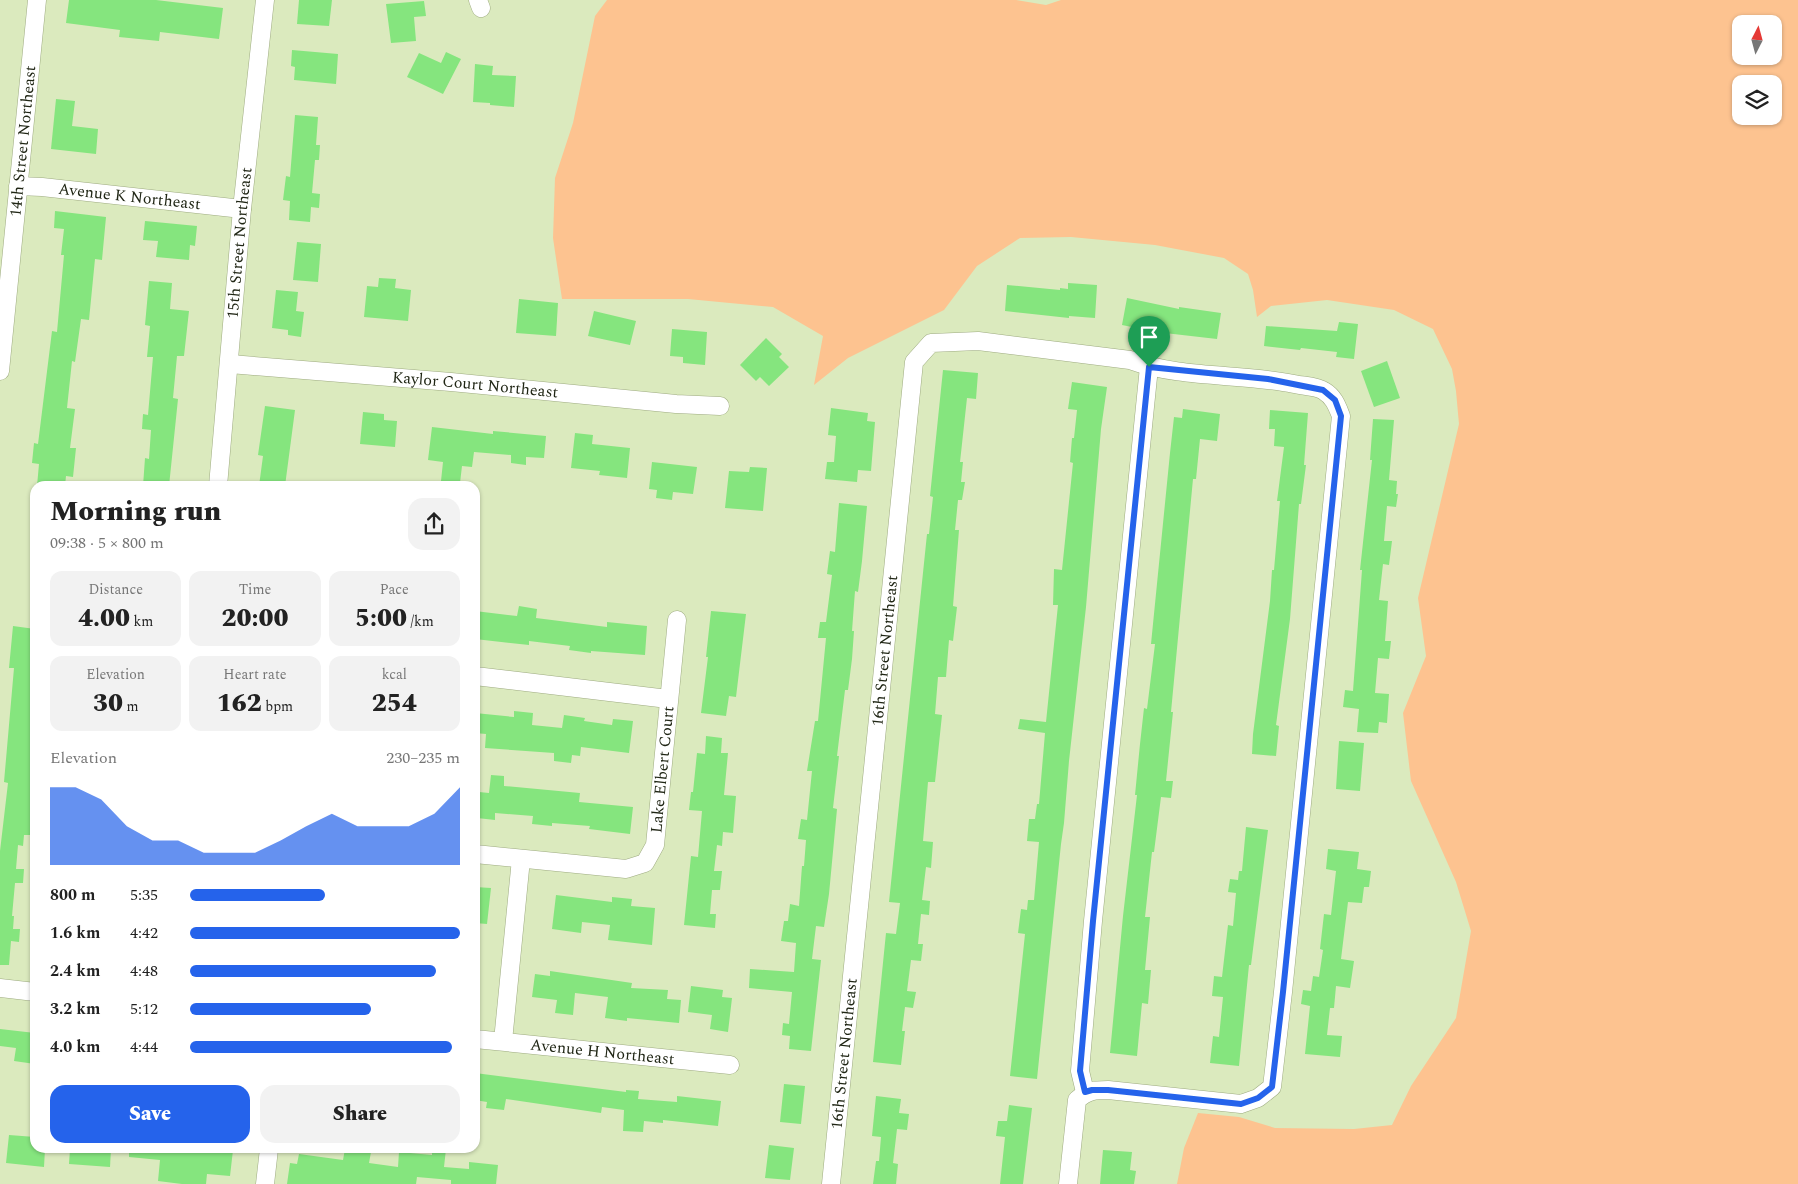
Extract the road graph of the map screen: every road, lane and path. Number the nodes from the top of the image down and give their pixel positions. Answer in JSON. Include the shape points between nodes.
{"nodes":[{"id":1,"x":37,"y":0,"type":"edge"},
{"id":2,"x":266,"y":0,"type":"edge"},
{"id":3,"x":18,"y":186,"type":"junction"},
{"id":4,"x":242,"y":209,"type":"junction"},
{"id":5,"x":230,"y":364,"type":"junction"},
{"id":6,"x":1149,"y":367,"type":"junction"},
{"id":7,"x":0,"y":371,"type":"edge"},
{"id":8,"x":720,"y":406,"type":"dead end"},
{"id":9,"x":218,"y":481,"type":"edge"},
{"id":10,"x":677,"y":620,"type":"dead end"},
{"id":11,"x":480,"y":677,"type":"edge"},
{"id":12,"x":668,"y":699,"type":"junction"},
{"id":13,"x":480,"y":855,"type":"edge"},
{"id":14,"x":521,"y":859,"type":"junction"},
{"id":15,"x":0,"y":988,"type":"edge"},
{"id":16,"x":30,"y":991,"type":"edge"},
{"id":17,"x":480,"y":1039,"type":"edge"},
{"id":18,"x":502,"y":1041,"type":"junction"},
{"id":19,"x":730,"y":1065,"type":"dead end"},
{"id":20,"x":1085,"y":1092,"type":"junction"},
{"id":21,"x":269,"y":1153,"type":"edge"},
{"id":22,"x":265,"y":1184,"type":"edge"},
{"id":23,"x":831,"y":1184,"type":"edge"},
{"id":24,"x":1068,"y":1184,"type":"edge"}],
"edges":[{"from":1,"to":3,"type":"street","name":"14th Street Northeast"},
{"from":2,"to":4,"type":"street","name":"15th Street Northeast"},
{"from":3,"to":4,"type":"street","name":"Avenue K Northeast"},
{"from":3,"to":7,"type":"street","name":"14th Street Northeast"},
{"from":4,"to":5,"type":"street","name":"15th Street Northeast"},
{"from":5,"to":8,"type":"street","name":"Kaylor Court Northeast"},
{"from":5,"to":9,"type":"street","name":"15th Street Northeast"},
{"from":6,"to":20,"type":"street","via":[[1092,930],[1080,1071]]},
{"from":6,"to":20,"type":"street","name":"16th Street Northeast","via":[[1268,379],[1323,390],[1335,400],[1341,416],[1339,449],[1272,1087],[1258,1098],[1241,1104],[1108,1090]]},
{"from":6,"to":23,"type":"street","name":"16th Street Northeast","via":[[1130,360],[978,341],[931,343],[914,362]]},
{"from":10,"to":12,"type":"street","name":"Lake Elbert Court"},
{"from":11,"to":12,"type":"street","name":"Lake Elbert Court"},
{"from":12,"to":14,"type":"street","name":"Lake Elbert Court","via":[[655,845],[645,863],[626,869]]},
{"from":13,"to":14,"type":"street","name":"Lake Elbert Court"},
{"from":14,"to":18,"type":"street"},
{"from":15,"to":16,"type":"street"},
{"from":17,"to":18,"type":"street","name":"Avenue H Northeast"},
{"from":18,"to":19,"type":"street","name":"Avenue H Northeast"},
{"from":20,"to":24,"type":"street","via":[[1078,1100]]},
{"from":21,"to":22,"type":"street"}]}
